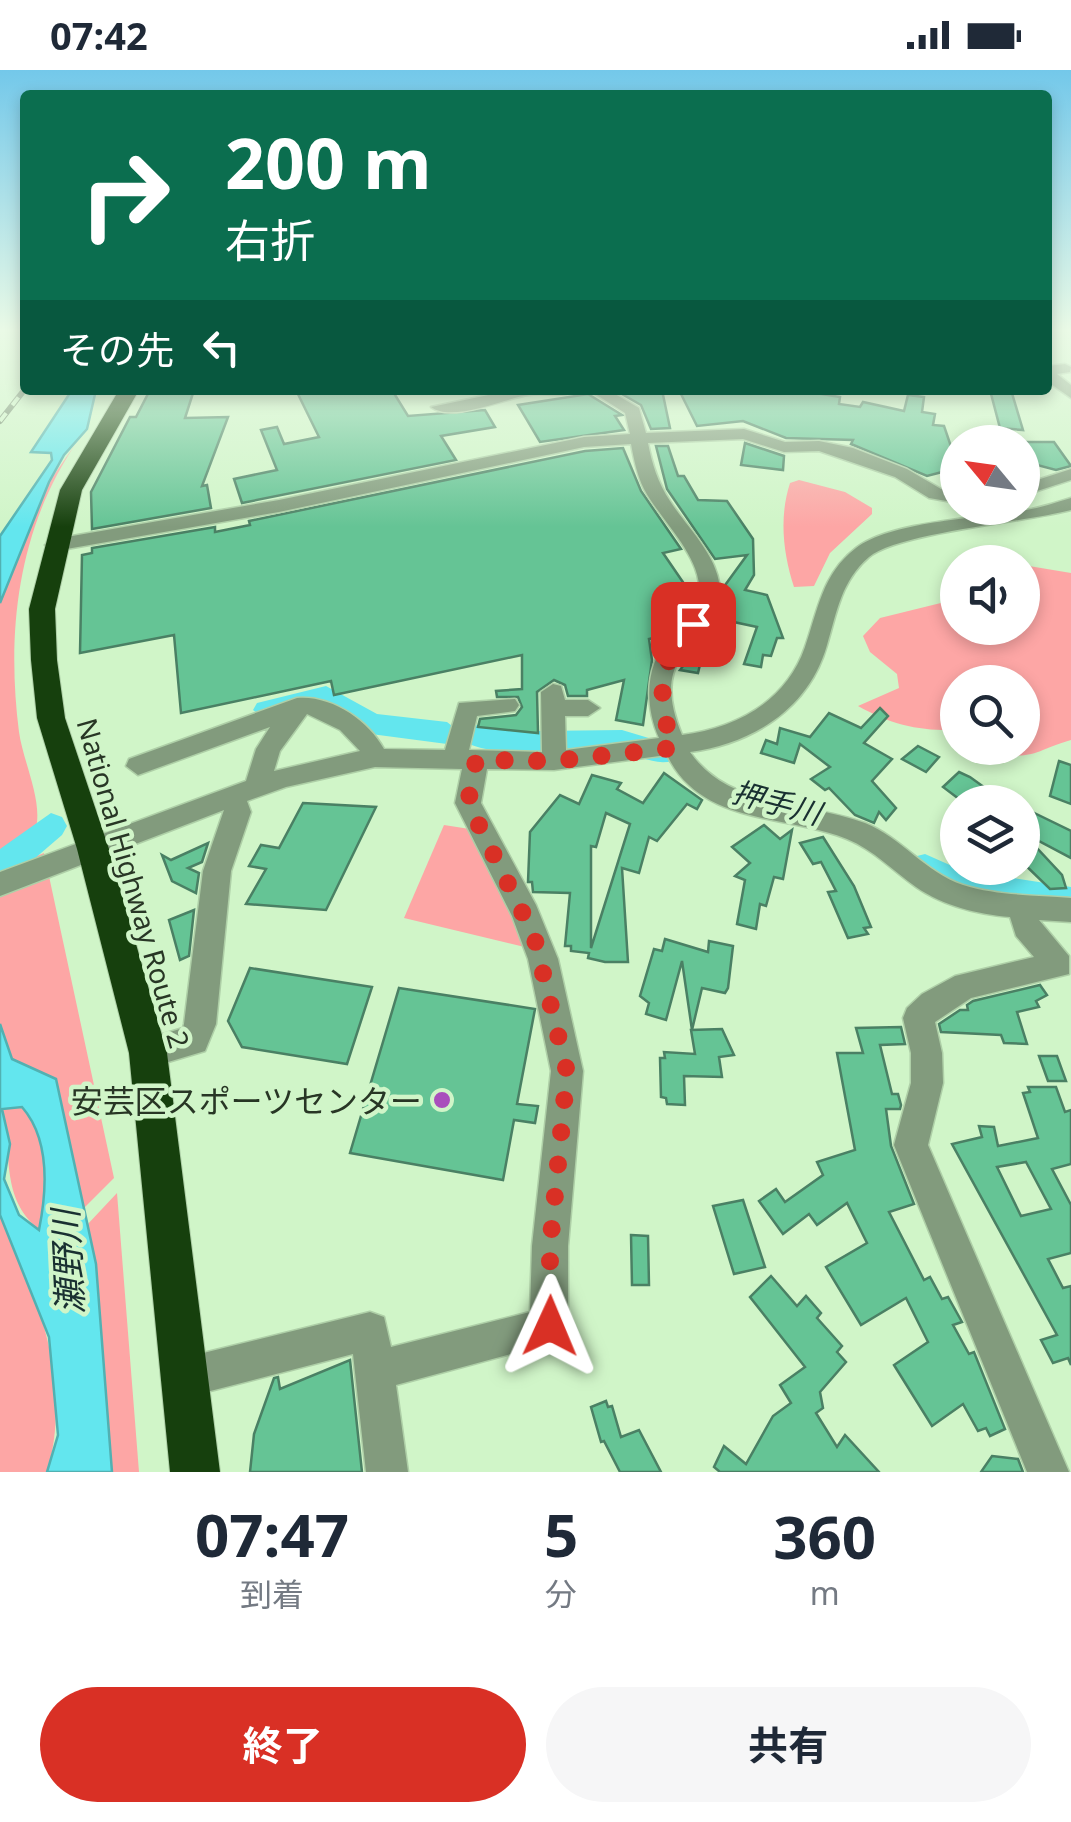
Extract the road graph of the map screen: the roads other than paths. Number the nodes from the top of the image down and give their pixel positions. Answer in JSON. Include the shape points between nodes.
{"nodes":[{"id":1,"x":125,"y":396,"type":"edge"},
{"id":2,"x":505,"y":396,"type":"edge"},
{"id":3,"x":608,"y":396,"type":"edge"},
{"id":4,"x":443,"y":399,"type":"edge"},
{"id":5,"x":637,"y":442,"type":"junction"},
{"id":6,"x":1067,"y":478,"type":"edge"},
{"id":7,"x":1040,"y":486,"type":"edge"},
{"id":8,"x":940,"y":495,"type":"edge"},
{"id":9,"x":1071,"y":504,"type":"edge"},
{"id":10,"x":55,"y":545,"type":"junction"},
{"id":11,"x":507,"y":705,"type":"dead end"},
{"id":12,"x":297,"y":706,"type":"junction"},
{"id":13,"x":588,"y":708,"type":"dead end"},
{"id":14,"x":674,"y":748,"type":"junction"},
{"id":15,"x":375,"y":758,"type":"junction"},
{"id":16,"x":466,"y":759,"type":"junction"},
{"id":17,"x":554,"y":761,"type":"junction"},
{"id":18,"x":138,"y":766,"type":"dead end"},
{"id":19,"x":245,"y":792,"type":"junction"},
{"id":20,"x":93,"y":849,"type":"junction"},
{"id":21,"x":0,"y":884,"type":"edge"},
{"id":22,"x":1022,"y":906,"type":"junction"},
{"id":23,"x":1071,"y":910,"type":"edge"},
{"id":24,"x":148,"y":1053,"type":"junction"},
{"id":25,"x":375,"y":1371,"type":"junction"},
{"id":26,"x":187,"y":1378,"type":"junction"},
{"id":27,"x":195,"y":1472,"type":"edge"},
{"id":28,"x":386,"y":1472,"type":"edge"},
{"id":29,"x":1048,"y":1472,"type":"edge"}],
"edges":[{"from":1,"to":10,"type":"highway","name":"National Highway Route 2","via":[[71,490]]},
{"from":2,"to":4,"type":"street"},
{"from":3,"to":5,"type":"street","via":[[633,411]]},
{"from":5,"to":8,"type":"street","via":[[739,433],[784,447],[824,447],[882,464]]},
{"from":5,"to":10,"type":"street","via":[[584,442]]},
{"from":5,"to":14,"type":"street","via":[[654,490],[698,558],[710,592],[706,610],[664,664],[660,696]]},
{"from":6,"to":7,"type":"street"},
{"from":9,"to":14,"type":"street","via":[[912,533],[864,551],[832,588],[815,651],[794,690],[760,721]]},
{"from":10,"to":20,"type":"highway","name":"National Highway Route 2","via":[[42,608],[51,718]]},
{"from":11,"to":16,"type":"street","via":[[467,709]]},
{"from":12,"to":15,"type":"street","via":[[322,708],[368,740]]},
{"from":12,"to":18,"type":"street"},
{"from":12,"to":19,"type":"street"},
{"from":13,"to":17,"type":"street","via":[[553,700]]},
{"from":14,"to":17,"type":"street"},
{"from":14,"to":22,"type":"street","via":[[712,792],[742,806],[861,832],[938,887]]},
{"from":15,"to":16,"type":"street"},
{"from":15,"to":19,"type":"street"},
{"from":16,"to":17,"type":"street"},
{"from":16,"to":25,"type":"street","via":[[468,803],[532,929],[567,1072],[550,1246],[550,1326]]},
{"from":19,"to":20,"type":"street"},
{"from":19,"to":24,"type":"street","via":[[218,871],[200,1024],[194,1040]]},
{"from":20,"to":21,"type":"street"},
{"from":20,"to":24,"type":"highway","name":"National Highway Route 2"},
{"from":22,"to":23,"type":"street"},
{"from":22,"to":29,"type":"street","via":[[1026,927],[1059,964],[960,986],[918,1018],[928,1098],[911,1146]]},
{"from":24,"to":26,"type":"highway","name":"National Highway Route 2"},
{"from":25,"to":26,"type":"street","via":[[370,1331]]},
{"from":25,"to":28,"type":"street"},
{"from":26,"to":27,"type":"highway","name":"National Highway Route 2"}]}
